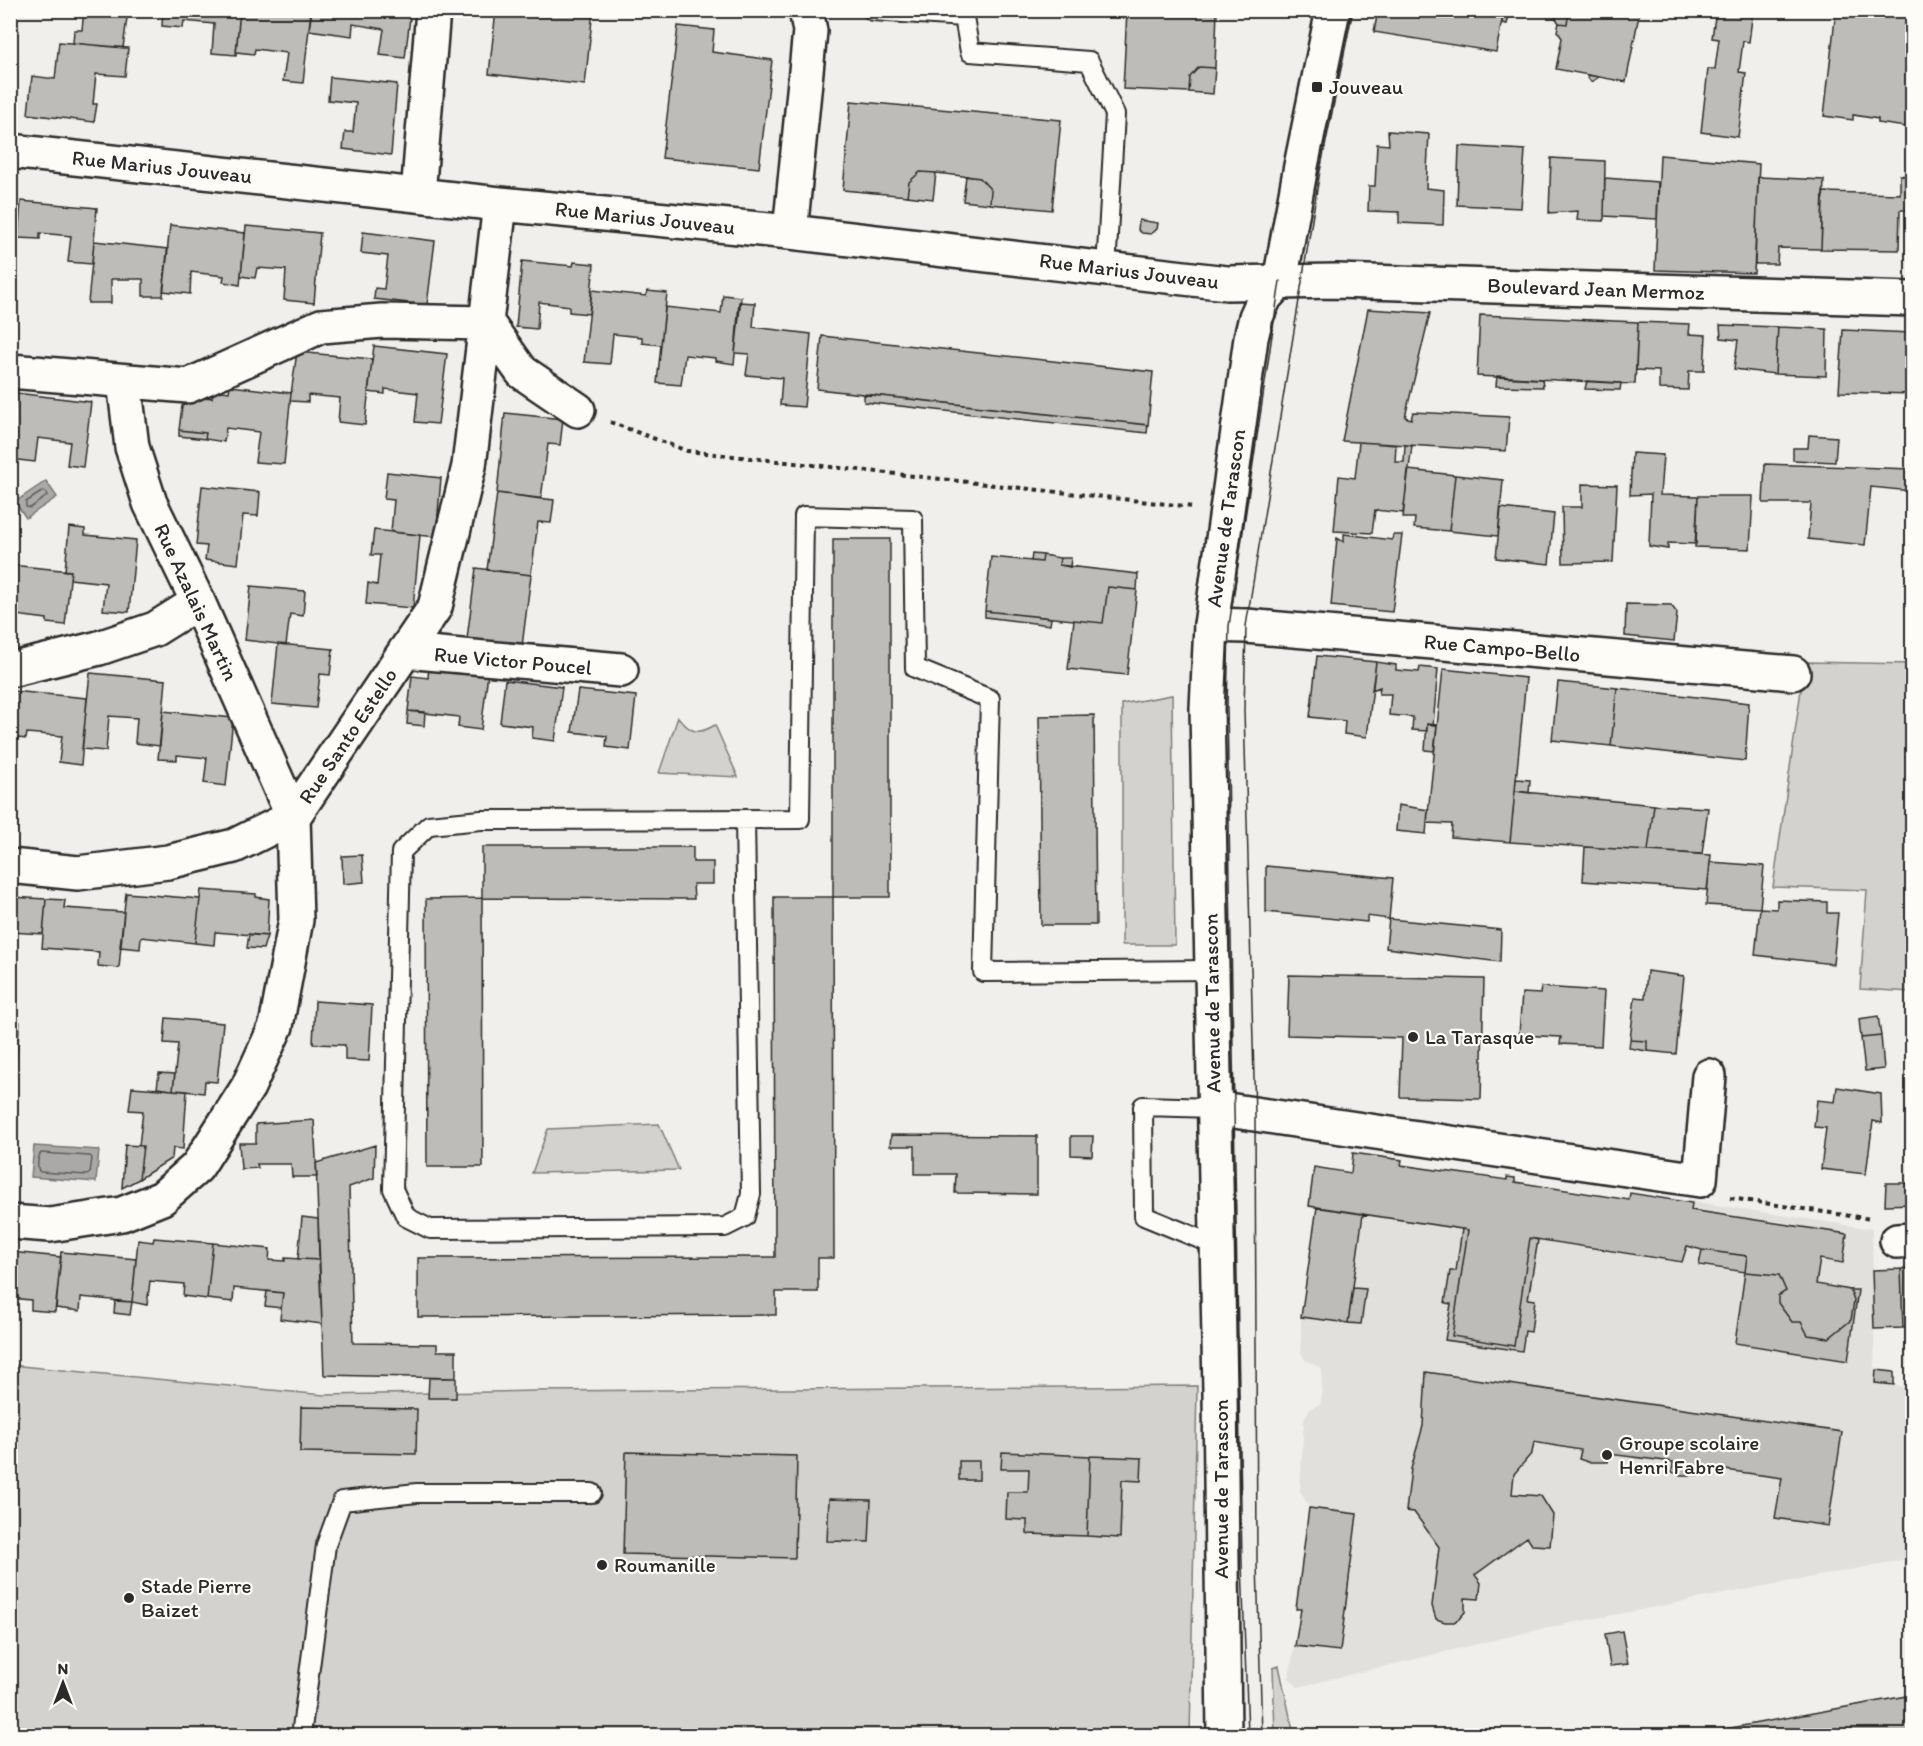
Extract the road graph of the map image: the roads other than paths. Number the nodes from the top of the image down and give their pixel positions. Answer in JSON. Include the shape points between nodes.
{"nodes":[{"id":1,"x":433,"y":10,"type":"edge"},
{"id":2,"x":806,"y":10,"type":"edge"},
{"id":3,"x":1333,"y":10,"type":"edge"},
{"id":4,"x":873,"y":11,"type":"edge"},
{"id":5,"x":10,"y":151,"type":"edge"},
{"id":6,"x":418,"y":195,"type":"junction"},
{"id":7,"x":500,"y":204,"type":"junction"},
{"id":8,"x":790,"y":232,"type":"junction"},
{"id":9,"x":1106,"y":269,"type":"junction"},
{"id":10,"x":1280,"y":281,"type":"junction"},
{"id":11,"x":1912,"y":299,"type":"edge"},
{"id":12,"x":487,"y":323,"type":"junction"},
{"id":13,"x":10,"y":371,"type":"edge"},
{"id":14,"x":124,"y":381,"type":"junction"},
{"id":15,"x":578,"y":410,"type":"road end"},
{"id":16,"x":198,"y":602,"type":"junction"},
{"id":17,"x":1211,"y":625,"type":"junction"},
{"id":18,"x":405,"y":651,"type":"junction"},
{"id":19,"x":10,"y":670,"type":"edge"},
{"id":20,"x":621,"y":670,"type":"dead end"},
{"id":21,"x":1792,"y":674,"type":"dead end"},
{"id":22,"x":293,"y":817,"type":"junction"},
{"id":23,"x":745,"y":819,"type":"junction"},
{"id":24,"x":10,"y":866,"type":"edge"},
{"id":25,"x":1212,"y":970,"type":"junction"},
{"id":26,"x":1709,"y":1076,"type":"dead end"},
{"id":27,"x":1214,"y":1108,"type":"junction"},
{"id":28,"x":10,"y":1222,"type":"edge"},
{"id":29,"x":1217,"y":1246,"type":"junction"},
{"id":30,"x":592,"y":1493,"type":"dead end"},
{"id":31,"x":301,"y":1736,"type":"edge"},
{"id":32,"x":1224,"y":1736,"type":"edge"}],
"edges":[{"from":1,"to":6,"type":"street"},
{"from":2,"to":8,"type":"street","via":[[810,31]]},
{"from":3,"to":10,"type":"street"},
{"from":4,"to":9,"type":"lane","via":[[964,17],[970,52],[1089,61],[1115,114]]},
{"from":5,"to":6,"type":"street","name":"Rue Marius Jouveau"},
{"from":6,"to":7,"type":"street","name":"Rue Marius Jouveau"},
{"from":7,"to":8,"type":"street","name":"Rue Marius Jouveau"},
{"from":7,"to":12,"type":"street","name":"Rue Santo Estello"},
{"from":8,"to":9,"type":"street","name":"Rue Marius Jouveau"},
{"from":9,"to":10,"type":"street","name":"Rue Marius Jouveau","via":[[1227,283]]},
{"from":10,"to":11,"type":"street","name":"Boulevard Jean Mermoz"},
{"from":10,"to":17,"type":"street","name":"Avenue de Tarascon","via":[[1265,297],[1251,338]]},
{"from":12,"to":14,"type":"street","via":[[382,321],[321,326],[188,386]]},
{"from":12,"to":15,"type":"street","via":[[522,372]]},
{"from":12,"to":18,"type":"street","name":"Rue Santo Estello","via":[[469,466],[438,596],[435,607]]},
{"from":13,"to":14,"type":"street"},
{"from":14,"to":16,"type":"street","name":"Rue Azalais Martin","via":[[132,447],[150,503]]},
{"from":16,"to":19,"type":"street","via":[[155,629],[99,648]]},
{"from":16,"to":22,"type":"street","name":"Rue Azalais Martin"},
{"from":17,"to":21,"type":"street","name":"Rue Campo-Bello"},
{"from":17,"to":25,"type":"street","name":"Avenue de Tarascon","via":[[1207,708]]},
{"from":18,"to":20,"type":"street","name":"Rue Victor Poucel"},
{"from":18,"to":22,"type":"street","name":"Rue Santo Estello"},
{"from":22,"to":24,"type":"street","via":[[234,846],[168,862],[78,873]]},
{"from":22,"to":28,"type":"street","name":"Rue Santo Estello","via":[[296,920],[276,1026],[248,1087],[197,1167],[162,1198],[122,1214],[50,1225]]},
{"from":23,"to":23,"type":"lane","via":[[481,820],[429,825],[401,852],[393,1189],[406,1217],[430,1229],[725,1227],[745,1217],[751,1194]]},
{"from":23,"to":25,"type":"lane","via":[[800,819],[804,516],[913,519],[915,668],[990,699],[982,972]]},
{"from":25,"to":27,"type":"street","name":"Avenue de Tarascon"},
{"from":26,"to":27,"type":"street","via":[[1700,1180]]},
{"from":27,"to":29,"type":"street","name":"Avenue de Tarascon"},
{"from":27,"to":29,"type":"lane","via":[[1143,1106],[1144,1216]]},
{"from":29,"to":32,"type":"street","name":"Avenue de Tarascon"},
{"from":30,"to":31,"type":"lane","via":[[417,1493],[342,1500],[326,1545]]}]}
